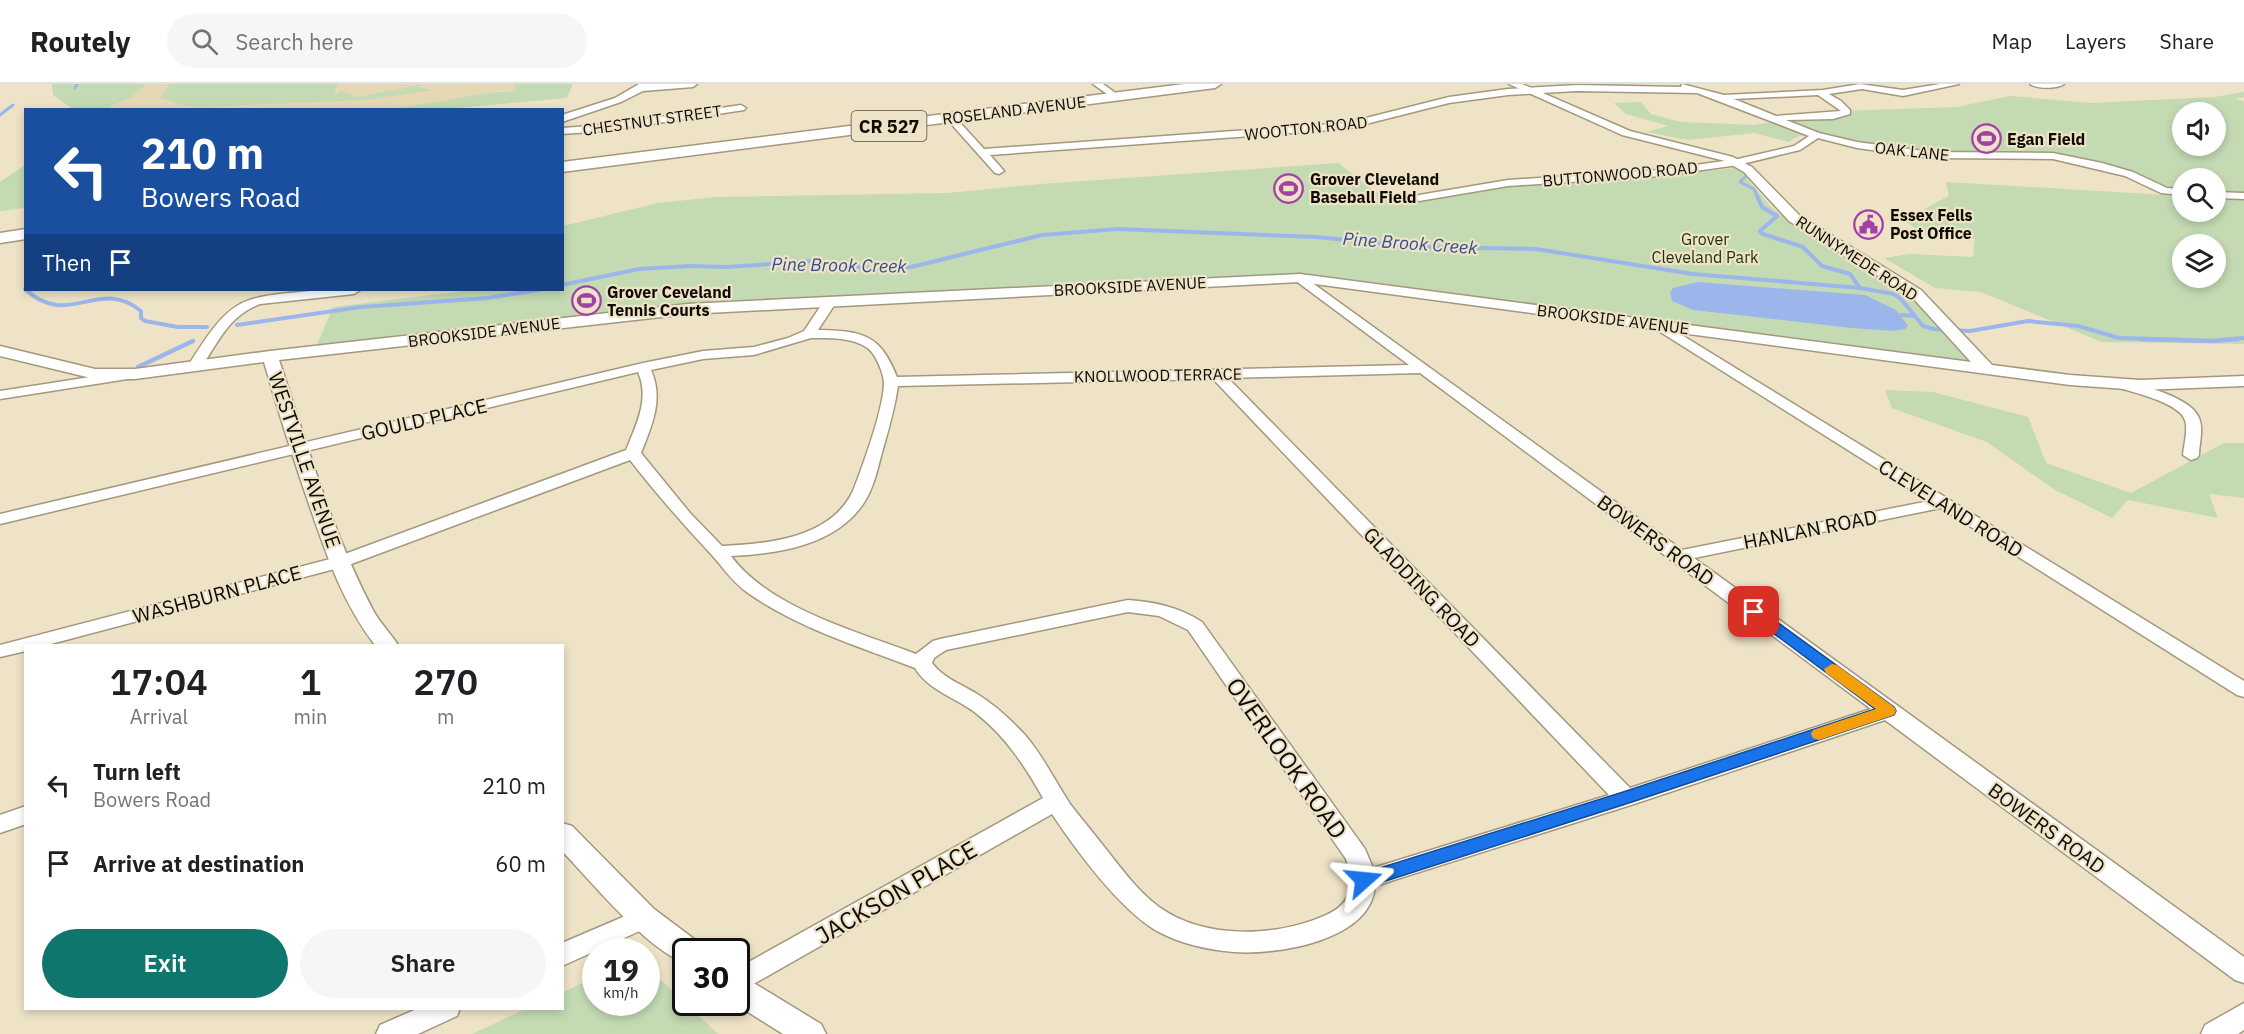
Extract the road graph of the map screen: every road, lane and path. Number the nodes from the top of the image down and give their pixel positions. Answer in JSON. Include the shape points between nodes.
{"nodes":[{"id":1,"x":693,"y":84,"type":"edge"},
{"id":2,"x":1096,"y":84,"type":"edge"},
{"id":3,"x":1215,"y":84,"type":"edge"},
{"id":4,"x":1514,"y":84,"type":"edge"},
{"id":5,"x":1682,"y":84,"type":"edge"},
{"id":6,"x":1955,"y":84,"type":"edge"},
{"id":7,"x":2034,"y":84,"type":"edge"},
{"id":8,"x":2060,"y":84,"type":"edge"},
{"id":9,"x":643,"y":86,"type":"edge"},
{"id":10,"x":1865,"y":86,"type":"edge"},
{"id":11,"x":1527,"y":90,"type":"junction"},
{"id":12,"x":1696,"y":90,"type":"junction"},
{"id":13,"x":1819,"y":92,"type":"junction"},
{"id":14,"x":1117,"y":97,"type":"junction"},
{"id":15,"x":1721,"y":97,"type":"junction"},
{"id":16,"x":741,"y":108,"type":"dead end"},
{"id":17,"x":564,"y":117,"type":"edge"},
{"id":18,"x":1772,"y":117,"type":"junction"},
{"id":19,"x":951,"y":118,"type":"junction"},
{"id":20,"x":564,"y":131,"type":"edge"},
{"id":21,"x":1816,"y":135,"type":"junction"},
{"id":22,"x":984,"y":152,"type":"junction"},
{"id":23,"x":1738,"y":162,"type":"junction"},
{"id":24,"x":564,"y":167,"type":"edge"},
{"id":25,"x":999,"y":171,"type":"dead end"},
{"id":26,"x":2172,"y":191,"type":"edge"},
{"id":27,"x":2226,"y":195,"type":"edge"},
{"id":28,"x":2244,"y":196,"type":"edge"},
{"id":29,"x":1419,"y":198,"type":"dead end"},
{"id":30,"x":24,"y":234,"type":"edge"},
{"id":31,"x":0,"y":238,"type":"edge"},
{"id":32,"x":1300,"y":278,"type":"junction"},
{"id":33,"x":344,"y":291,"type":"edge"},
{"id":34,"x":831,"y":301,"type":"junction"},
{"id":35,"x":1659,"y":325,"type":"junction"},
{"id":36,"x":809,"y":334,"type":"junction"},
{"id":37,"x":0,"y":351,"type":"edge"},
{"id":38,"x":270,"y":357,"type":"junction"},
{"id":39,"x":195,"y":366,"type":"junction"},
{"id":40,"x":643,"y":367,"type":"junction"},
{"id":41,"x":70,"y":369,"type":"junction"},
{"id":42,"x":1425,"y":369,"type":"junction"},
{"id":43,"x":1987,"y":369,"type":"junction"},
{"id":44,"x":135,"y":374,"type":"junction"},
{"id":45,"x":1218,"y":376,"type":"junction"},
{"id":46,"x":2244,"y":381,"type":"edge"},
{"id":47,"x":891,"y":382,"type":"junction"},
{"id":48,"x":2121,"y":384,"type":"junction"},
{"id":49,"x":2,"y":395,"type":"edge"},
{"id":50,"x":299,"y":449,"type":"junction"},
{"id":51,"x":633,"y":453,"type":"junction"},
{"id":52,"x":2191,"y":455,"type":"dead end"},
{"id":53,"x":1943,"y":503,"type":"junction"},
{"id":54,"x":0,"y":519,"type":"edge"},
{"id":55,"x":718,"y":551,"type":"junction"},
{"id":56,"x":1677,"y":556,"type":"junction"},
{"id":57,"x":340,"y":562,"type":"junction"},
{"id":58,"x":27,"y":644,"type":"edge"},
{"id":59,"x":386,"y":644,"type":"edge"},
{"id":60,"x":24,"y":645,"type":"edge"},
{"id":61,"x":0,"y":651,"type":"edge"},
{"id":62,"x":922,"y":663,"type":"junction"},
{"id":63,"x":2244,"y":690,"type":"edge"},
{"id":64,"x":1888,"y":711,"type":"junction"},
{"id":65,"x":1626,"y":798,"type":"junction"},
{"id":66,"x":1056,"y":801,"type":"junction"},
{"id":67,"x":24,"y":816,"type":"edge"},
{"id":68,"x":0,"y":824,"type":"edge"},
{"id":69,"x":564,"y":835,"type":"edge"},
{"id":70,"x":1364,"y":880,"type":"junction"},
{"id":71,"x":644,"y":918,"type":"junction"},
{"id":72,"x":672,"y":939,"type":"edge"},
{"id":73,"x":564,"y":954,"type":"edge"},
{"id":74,"x":2244,"y":972,"type":"edge"},
{"id":75,"x":750,"y":975,"type":"edge"},
{"id":76,"x":750,"y":997,"type":"edge"},
{"id":77,"x":443,"y":1010,"type":"edge"},
{"id":78,"x":2244,"y":1015,"type":"edge"},
{"id":79,"x":390,"y":1034,"type":"edge"},
{"id":80,"x":810,"y":1034,"type":"edge"},
{"id":81,"x":2215,"y":1034,"type":"edge"}],
"edges":[{"from":1,"to":9,"type":"street"},
{"from":2,"to":14,"type":"street"},
{"from":3,"to":14,"type":"main road","name":"ROSELAND AVENUE","number":"CR 527"},
{"from":4,"to":11,"type":"street","name":"RUNNYMEDE ROAD"},
{"from":5,"to":12,"type":"street","name":"OAK LANE"},
{"from":6,"to":10,"type":"street","via":[[1903,93]]},
{"from":7,"to":8,"type":"street"},
{"from":9,"to":17,"type":"street","via":[[627,96]]},
{"from":10,"to":13,"type":"street"},
{"from":11,"to":12,"type":"street","name":"WOOTTON ROAD"},
{"from":11,"to":22,"type":"street","name":"WOOTTON ROAD","via":[[1449,100],[1346,126]]},
{"from":11,"to":23,"type":"street","name":"RUNNYMEDE ROAD","via":[[1626,133]]},
{"from":12,"to":15,"type":"street","name":"OAK LANE"},
{"from":13,"to":15,"type":"street"},
{"from":13,"to":18,"type":"street","via":[[1847,112],[1833,116]]},
{"from":14,"to":19,"type":"main road","name":"ROSELAND AVENUE","number":"CR 527"},
{"from":15,"to":18,"type":"street","name":"OAK LANE"},
{"from":16,"to":20,"type":"street","name":"CHESTNUT STREET"},
{"from":18,"to":21,"type":"street","name":"OAK LANE"},
{"from":19,"to":22,"type":"street"},
{"from":19,"to":24,"type":"main road","name":"ROSELAND AVENUE","number":"CR 527"},
{"from":21,"to":23,"type":"street","name":"BUTTONWOOD ROAD","via":[[1797,148]]},
{"from":21,"to":26,"type":"street","name":"OAK LANE","via":[[1914,154],[2026,154],[2061,158],[2123,172]]},
{"from":22,"to":25,"type":"street"},
{"from":23,"to":29,"type":"street","name":"BUTTONWOOD ROAD","via":[[1650,174],[1508,183]]},
{"from":23,"to":43,"type":"street","name":"RUNNYMEDE ROAD","via":[[1749,168],[1794,218],[1908,288]]},
{"from":27,"to":28,"type":"street"},
{"from":30,"to":31,"type":"main road"},
{"from":32,"to":34,"type":"street","name":"BROOKSIDE AVENUE"},
{"from":32,"to":35,"type":"street","name":"BROOKSIDE AVENUE"},
{"from":32,"to":42,"type":"street","name":"BOWERS ROAD"},
{"from":33,"to":39,"type":"street","via":[[245,304],[228,315]]},
{"from":34,"to":36,"type":"street"},
{"from":34,"to":38,"type":"street","name":"BROOKSIDE AVENUE","via":[[688,309]]},
{"from":35,"to":43,"type":"street","name":"BROOKSIDE AVENUE"},
{"from":35,"to":53,"type":"street","name":"CLEVELAND ROAD"},
{"from":36,"to":40,"type":"street","name":"GOULD PLACE","via":[[754,351],[703,355]]},
{"from":36,"to":47,"type":"street","via":[[856,338],[875,347]]},
{"from":37,"to":41,"type":"street","name":"WESTVILLE AVENUE"},
{"from":38,"to":39,"type":"street","name":"WESTVILLE AVENUE"},
{"from":38,"to":50,"type":"street","name":"WESTVILLE AVENUE"},
{"from":39,"to":44,"type":"street","name":"WESTVILLE AVENUE"},
{"from":40,"to":50,"type":"street","name":"GOULD PLACE"},
{"from":40,"to":51,"type":"street","via":[[650,379],[650,412]]},
{"from":41,"to":44,"type":"street","name":"WESTVILLE AVENUE","via":[[94,374]]},
{"from":41,"to":49,"type":"street","via":[[42,383]]},
{"from":42,"to":45,"type":"street","name":"KNOLLWOOD TERRACE"},
{"from":42,"to":56,"type":"street","name":"BOWERS ROAD"},
{"from":43,"to":48,"type":"street"},
{"from":44,"to":49,"type":"street"},
{"from":45,"to":47,"type":"street","name":"KNOLLWOOD TERRACE","via":[[1050,376]]},
{"from":45,"to":65,"type":"street","name":"GLADDING ROAD"},
{"from":46,"to":48,"type":"street"},
{"from":47,"to":55,"type":"street","via":[[870,470],[858,499],[837,521],[786,545]]},
{"from":48,"to":52,"type":"street","via":[[2158,396],[2190,415]]},
{"from":50,"to":54,"type":"street","name":"GOULD PLACE"},
{"from":50,"to":57,"type":"street","name":"WESTVILLE AVENUE"},
{"from":51,"to":55,"type":"street","via":[[690,524]]},
{"from":51,"to":57,"type":"street","name":"WASHBURN PLACE"},
{"from":53,"to":56,"type":"street","name":"HANLAN ROAD"},
{"from":53,"to":63,"type":"street","name":"CLEVELAND ROAD"},
{"from":55,"to":62,"type":"street","via":[[723,562],[743,582],[781,607]]},
{"from":56,"to":64,"type":"street","name":"BOWERS ROAD"},
{"from":57,"to":58,"type":"street","name":"WASHBURN PLACE"},
{"from":57,"to":59,"type":"street","name":"WESTVILLE AVENUE","via":[[365,616]]},
{"from":60,"to":61,"type":"street","name":"WASHBURN PLACE"},
{"from":62,"to":66,"type":"street","via":[[930,674],[994,716],[1042,774]]},
{"from":62,"to":70,"type":"street","name":"OVERLOOK ROAD","via":[[926,654],[940,645],[1128,606],[1157,609],[1185,619],[1195,626],[1357,856]]},
{"from":64,"to":65,"type":"street"},
{"from":64,"to":74,"type":"street","name":"BOWERS ROAD"},
{"from":65,"to":70,"type":"street"},
{"from":66,"to":70,"type":"street","via":[[1123,891],[1157,920],[1187,934],[1246,942],[1289,938],[1348,916],[1358,905]]},
{"from":66,"to":75,"type":"street","name":"JACKSON PLACE"},
{"from":67,"to":68,"type":"street"},
{"from":69,"to":71,"type":"street"},
{"from":71,"to":72,"type":"street"},
{"from":71,"to":73,"type":"street"},
{"from":76,"to":80,"type":"street"},
{"from":77,"to":79,"type":"street"},
{"from":78,"to":81,"type":"street"}]}
